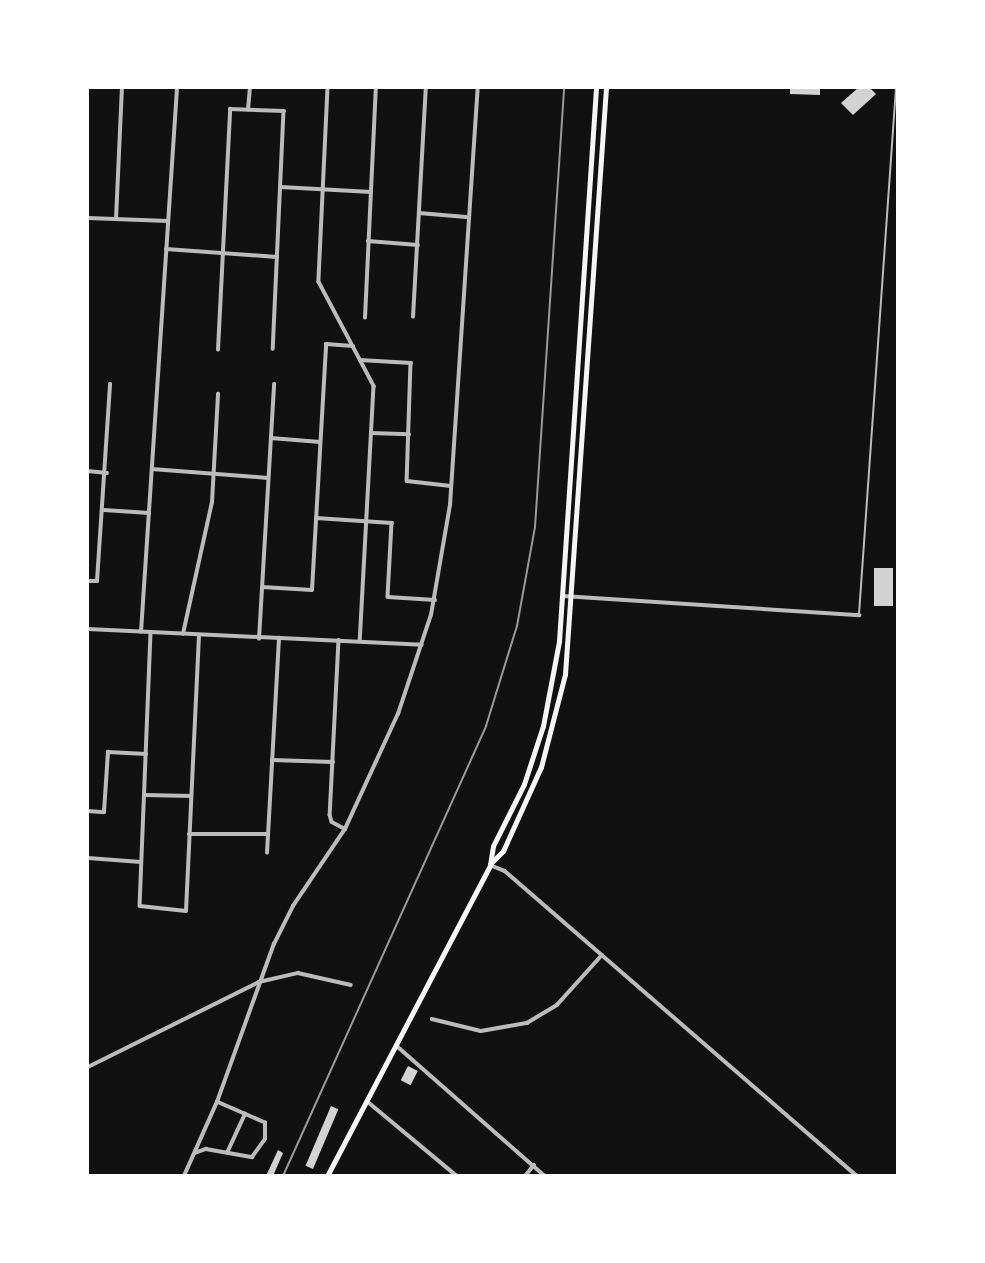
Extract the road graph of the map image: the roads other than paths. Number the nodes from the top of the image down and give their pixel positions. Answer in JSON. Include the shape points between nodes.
{"nodes":[{"id":1,"x":122,"y":88,"type":"edge"},
{"id":2,"x":177,"y":88,"type":"edge"},
{"id":3,"x":250,"y":88,"type":"edge"},
{"id":4,"x":328,"y":88,"type":"edge"},
{"id":5,"x":376,"y":88,"type":"edge"},
{"id":6,"x":426,"y":88,"type":"edge"},
{"id":7,"x":478,"y":88,"type":"edge"},
{"id":8,"x":596,"y":88,"type":"edge"},
{"id":9,"x":606,"y":88,"type":"edge"},
{"id":10,"x":896,"y":88,"type":"edge"},
{"id":11,"x":248,"y":110,"type":"junction"},
{"id":12,"x":281,"y":187,"type":"junction"},
{"id":13,"x":323,"y":190,"type":"junction"},
{"id":14,"x":371,"y":192,"type":"junction"},
{"id":15,"x":419,"y":213,"type":"junction"},
{"id":16,"x":467,"y":217,"type":"junction"},
{"id":17,"x":88,"y":218,"type":"edge"},
{"id":18,"x":116,"y":219,"type":"junction"},
{"id":19,"x":168,"y":221,"type":"junction"},
{"id":20,"x":368,"y":241,"type":"junction"},
{"id":21,"x":418,"y":245,"type":"junction"},
{"id":22,"x":166,"y":249,"type":"junction"},
{"id":23,"x":222,"y":254,"type":"junction"},
{"id":24,"x":277,"y":257,"type":"junction"},
{"id":25,"x":414,"y":317,"type":"dead end"},
{"id":26,"x":365,"y":318,"type":"dead end"},
{"id":27,"x":353,"y":346,"type":"junction"},
{"id":28,"x":273,"y":349,"type":"dead end"},
{"id":29,"x":218,"y":350,"type":"dead end"},
{"id":30,"x":360,"y":360,"type":"junction"},
{"id":31,"x":110,"y":384,"type":"dead end"},
{"id":32,"x":274,"y":384,"type":"dead end"},
{"id":33,"x":218,"y":394,"type":"dead end"},
{"id":34,"x":371,"y":433,"type":"junction"},
{"id":35,"x":409,"y":434,"type":"junction"},
{"id":36,"x":271,"y":439,"type":"junction"},
{"id":37,"x":320,"y":442,"type":"junction"},
{"id":38,"x":152,"y":469,"type":"junction"},
{"id":39,"x":88,"y":471,"type":"edge"},
{"id":40,"x":107,"y":472,"type":"junction"},
{"id":41,"x":213,"y":474,"type":"junction"},
{"id":42,"x":268,"y":478,"type":"junction"},
{"id":43,"x":451,"y":486,"type":"junction"},
{"id":44,"x":104,"y":510,"type":"junction"},
{"id":45,"x":149,"y":513,"type":"junction"},
{"id":46,"x":316,"y":518,"type":"junction"},
{"id":47,"x":365,"y":521,"type":"junction"},
{"id":48,"x":88,"y":581,"type":"edge"},
{"id":49,"x":262,"y":587,"type":"junction"},
{"id":50,"x":563,"y":596,"type":"junction"},
{"id":51,"x":572,"y":596,"type":"junction"},
{"id":52,"x":435,"y":600,"type":"junction"},
{"id":53,"x":859,"y":615,"type":"joint"},
{"id":54,"x":88,"y":629,"type":"edge"},
{"id":55,"x":141,"y":632,"type":"junction"},
{"id":56,"x":151,"y":633,"type":"junction"},
{"id":57,"x":183,"y":634,"type":"junction"},
{"id":58,"x":199,"y":635,"type":"junction"},
{"id":59,"x":279,"y":638,"type":"junction"},
{"id":60,"x":259,"y":639,"type":"junction"},
{"id":61,"x":339,"y":640,"type":"junction"},
{"id":62,"x":360,"y":641,"type":"junction"},
{"id":63,"x":422,"y":645,"type":"junction"},
{"id":64,"x":146,"y":754,"type":"junction"},
{"id":65,"x":272,"y":760,"type":"junction"},
{"id":66,"x":333,"y":762,"type":"junction"},
{"id":67,"x":145,"y":795,"type":"junction"},
{"id":68,"x":191,"y":796,"type":"junction"},
{"id":69,"x":88,"y":811,"type":"edge"},
{"id":70,"x":345,"y":829,"type":"junction"},
{"id":71,"x":190,"y":834,"type":"junction"},
{"id":72,"x":268,"y":834,"type":"junction"},
{"id":73,"x":267,"y":853,"type":"dead end"},
{"id":74,"x":88,"y":858,"type":"edge"},
{"id":75,"x":142,"y":862,"type":"junction"},
{"id":76,"x":490,"y":865,"type":"junction"},
{"id":77,"x":602,"y":955,"type":"junction"},
{"id":78,"x":351,"y":985,"type":"dead end"},
{"id":79,"x":432,"y":1019,"type":"dead end"},
{"id":80,"x":396,"y":1045,"type":"junction"},
{"id":81,"x":88,"y":1067,"type":"edge"},
{"id":82,"x":367,"y":1101,"type":"junction"},
{"id":83,"x":217,"y":1102,"type":"junction"},
{"id":84,"x":245,"y":1114,"type":"junction"},
{"id":85,"x":195,"y":1153,"type":"junction"},
{"id":86,"x":227,"y":1153,"type":"junction"},
{"id":87,"x":534,"y":1166,"type":"junction"},
{"id":88,"x":184,"y":1175,"type":"edge"},
{"id":89,"x":327,"y":1175,"type":"edge"},
{"id":90,"x":457,"y":1175,"type":"edge"},
{"id":91,"x":525,"y":1175,"type":"edge"},
{"id":92,"x":545,"y":1175,"type":"edge"},
{"id":93,"x":856,"y":1175,"type":"edge"}],
"edges":[{"from":1,"to":18,"type":"street"},
{"from":2,"to":19,"type":"street"},
{"from":3,"to":11,"type":"street"},
{"from":4,"to":13,"type":"street"},
{"from":5,"to":14,"type":"street"},
{"from":6,"to":15,"type":"street"},
{"from":7,"to":16,"type":"street"},
{"from":8,"to":50,"type":"highway"},
{"from":9,"to":51,"type":"highway"},
{"from":10,"to":53,"type":"lane"},
{"from":11,"to":12,"type":"street","via":[[284,111]]},
{"from":11,"to":23,"type":"street","via":[[230,109]]},
{"from":12,"to":13,"type":"street"},
{"from":12,"to":24,"type":"street"},
{"from":13,"to":14,"type":"street"},
{"from":13,"to":27,"type":"street","via":[[319,282]]},
{"from":14,"to":20,"type":"street"},
{"from":15,"to":16,"type":"street"},
{"from":15,"to":21,"type":"street"},
{"from":16,"to":43,"type":"street"},
{"from":17,"to":18,"type":"street"},
{"from":18,"to":19,"type":"street"},
{"from":19,"to":22,"type":"street"},
{"from":20,"to":21,"type":"street"},
{"from":20,"to":26,"type":"street"},
{"from":21,"to":25,"type":"street"},
{"from":22,"to":23,"type":"street"},
{"from":22,"to":38,"type":"street"},
{"from":23,"to":24,"type":"street"},
{"from":23,"to":29,"type":"street"},
{"from":24,"to":28,"type":"street"},
{"from":27,"to":30,"type":"street"},
{"from":27,"to":37,"type":"street","via":[[326,344]]},
{"from":30,"to":34,"type":"street","via":[[374,386]]},
{"from":30,"to":35,"type":"street","via":[[411,363]]},
{"from":31,"to":40,"type":"street"},
{"from":32,"to":36,"type":"street"},
{"from":33,"to":41,"type":"street"},
{"from":34,"to":35,"type":"street"},
{"from":34,"to":47,"type":"street"},
{"from":35,"to":43,"type":"street","via":[[407,481]]},
{"from":36,"to":37,"type":"street"},
{"from":36,"to":42,"type":"street"},
{"from":37,"to":46,"type":"street"},
{"from":38,"to":41,"type":"street"},
{"from":38,"to":45,"type":"street"},
{"from":39,"to":40,"type":"street"},
{"from":40,"to":44,"type":"street"},
{"from":41,"to":42,"type":"street"},
{"from":41,"to":57,"type":"street","via":[[205,545]]},
{"from":42,"to":49,"type":"street"},
{"from":43,"to":52,"type":"street"},
{"from":44,"to":45,"type":"street"},
{"from":44,"to":48,"type":"street","via":[[97,581]]},
{"from":45,"to":55,"type":"street"},
{"from":46,"to":47,"type":"street"},
{"from":46,"to":49,"type":"street","via":[[312,590]]},
{"from":47,"to":52,"type":"street","via":[[392,523],[388,597]]},
{"from":47,"to":62,"type":"street"},
{"from":49,"to":60,"type":"street"},
{"from":50,"to":51,"type":"street"},
{"from":50,"to":76,"type":"highway","via":[[543,726],[524,784],[493,846]]},
{"from":51,"to":53,"type":"street"},
{"from":51,"to":76,"type":"highway","via":[[562,687],[541,767],[503,851]]},
{"from":52,"to":63,"type":"street"},
{"from":54,"to":55,"type":"street"},
{"from":55,"to":56,"type":"street"},
{"from":56,"to":57,"type":"street"},
{"from":56,"to":64,"type":"street"},
{"from":57,"to":58,"type":"street"},
{"from":58,"to":60,"type":"street"},
{"from":58,"to":68,"type":"street"},
{"from":59,"to":60,"type":"street"},
{"from":59,"to":61,"type":"street"},
{"from":59,"to":65,"type":"street"},
{"from":61,"to":62,"type":"street"},
{"from":61,"to":66,"type":"street"},
{"from":62,"to":63,"type":"street"},
{"from":63,"to":70,"type":"street","via":[[398,714]]},
{"from":64,"to":67,"type":"street"},
{"from":64,"to":69,"type":"street","via":[[108,752],[104,812]]},
{"from":65,"to":66,"type":"street"},
{"from":65,"to":72,"type":"street"},
{"from":66,"to":70,"type":"street","via":[[331,821]]},
{"from":67,"to":68,"type":"street"},
{"from":67,"to":75,"type":"street"},
{"from":68,"to":71,"type":"street"},
{"from":70,"to":83,"type":"street","via":[[293,906],[274,944]]},
{"from":71,"to":72,"type":"street"},
{"from":71,"to":75,"type":"street","via":[[186,911],[140,906]]},
{"from":72,"to":73,"type":"street"},
{"from":74,"to":75,"type":"street"},
{"from":76,"to":77,"type":"street","via":[[505,871]]},
{"from":76,"to":80,"type":"highway"},
{"from":77,"to":79,"type":"street","via":[[557,1005],[522,1025],[470,1030]]},
{"from":77,"to":93,"type":"street"},
{"from":78,"to":81,"type":"street","via":[[298,973],[259,982]]},
{"from":80,"to":82,"type":"highway"},
{"from":80,"to":87,"type":"street"},
{"from":82,"to":89,"type":"highway"},
{"from":82,"to":90,"type":"street"},
{"from":83,"to":84,"type":"street"},
{"from":83,"to":85,"type":"street"},
{"from":84,"to":86,"type":"street"},
{"from":84,"to":86,"type":"street","via":[[265,1123],[265,1139],[252,1157]]},
{"from":85,"to":86,"type":"street","via":[[206,1149]]},
{"from":85,"to":88,"type":"street"},
{"from":87,"to":91,"type":"street"},
{"from":87,"to":92,"type":"street"}]}
